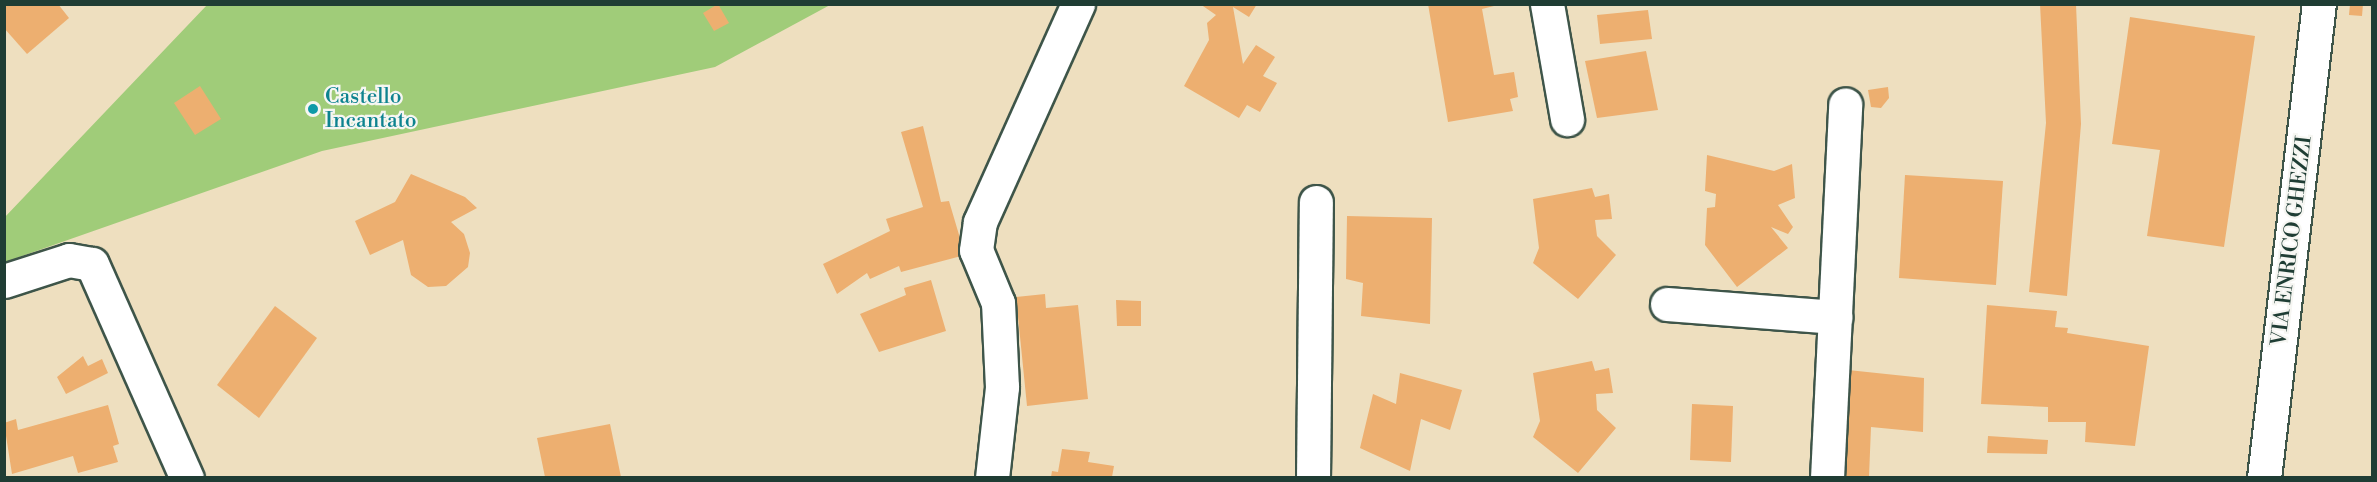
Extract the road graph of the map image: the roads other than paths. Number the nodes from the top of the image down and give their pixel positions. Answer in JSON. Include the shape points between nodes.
{"nodes":[{"id":1,"x":1078,"y":4,"type":"edge"},
{"id":2,"x":1547,"y":4,"type":"edge"},
{"id":3,"x":2319,"y":4,"type":"edge"},
{"id":4,"x":1845,"y":104,"type":"dead end"},
{"id":5,"x":1568,"y":119,"type":"dead end"},
{"id":6,"x":1316,"y":202,"type":"dead end"},
{"id":7,"x":4,"y":281,"type":"edge"},
{"id":8,"x":1667,"y":304,"type":"dead end"},
{"id":9,"x":1835,"y":317,"type":"junction"},
{"id":10,"x":188,"y":477,"type":"edge"},
{"id":11,"x":992,"y":477,"type":"edge"},
{"id":12,"x":1313,"y":477,"type":"edge"},
{"id":13,"x":1827,"y":477,"type":"edge"},
{"id":14,"x":2264,"y":477,"type":"edge"}],
"edges":[{"from":1,"to":11,"type":"street","via":[[980,222],[976,250],[998,315],[1002,387]]},
{"from":2,"to":5,"type":"street"},
{"from":3,"to":14,"type":"street","name":"VIA ENRICO GHEZZI"},
{"from":4,"to":9,"type":"street"},
{"from":6,"to":12,"type":"street"},
{"from":7,"to":10,"type":"street","via":[[69,260],[92,264]]},
{"from":8,"to":9,"type":"street"},
{"from":9,"to":13,"type":"street"}]}
